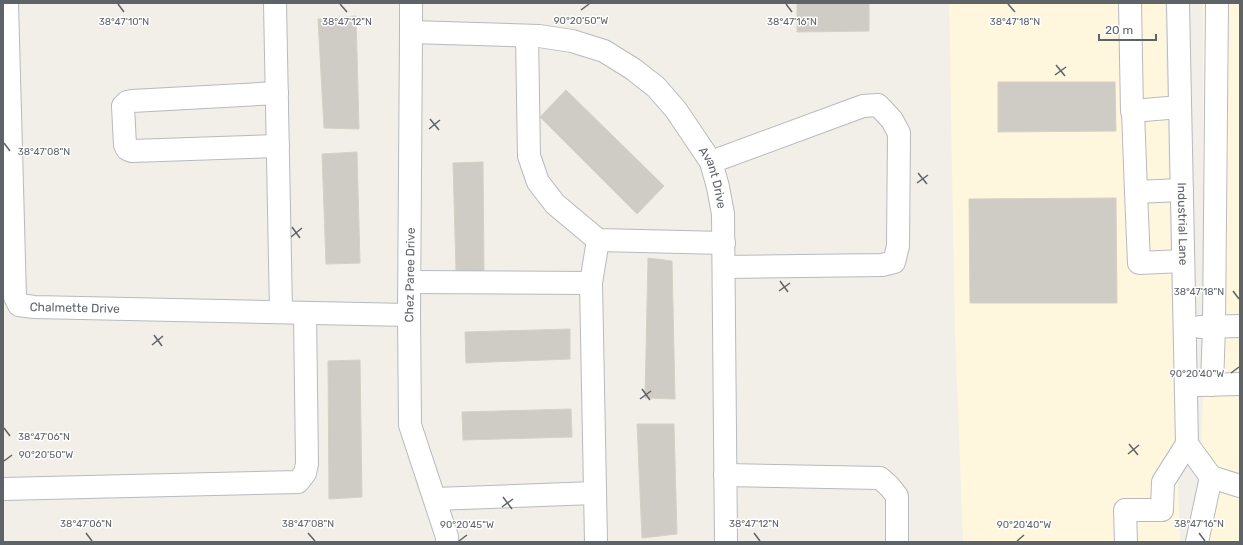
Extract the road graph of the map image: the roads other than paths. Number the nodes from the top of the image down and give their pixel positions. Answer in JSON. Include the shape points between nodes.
{"nodes":[{"id":1,"x":7,"y":3,"type":"edge"},
{"id":2,"x":275,"y":3,"type":"edge"},
{"id":3,"x":410,"y":3,"type":"edge"},
{"id":4,"x":1130,"y":3,"type":"edge"},
{"id":5,"x":1178,"y":3,"type":"edge"},
{"id":6,"x":1217,"y":3,"type":"edge"},
{"id":7,"x":411,"y":32,"type":"junction"},
{"id":8,"x":527,"y":36,"type":"junction"},
{"id":9,"x":277,"y":93,"type":"junction"},
{"id":10,"x":1180,"y":107,"type":"junction"},
{"id":11,"x":1133,"y":111,"type":"junction"},
{"id":12,"x":278,"y":146,"type":"junction"},
{"id":13,"x":711,"y":162,"type":"junction"},
{"id":14,"x":1182,"y":190,"type":"junction"},
{"id":15,"x":1136,"y":192,"type":"junction"},
{"id":16,"x":598,"y":240,"type":"junction"},
{"id":17,"x":724,"y":243,"type":"junction"},
{"id":18,"x":1183,"y":261,"type":"junction"},
{"id":19,"x":724,"y":267,"type":"junction"},
{"id":20,"x":410,"y":282,"type":"junction"},
{"id":21,"x":591,"y":283,"type":"junction"},
{"id":22,"x":9,"y":298,"type":"edge"},
{"id":23,"x":281,"y":312,"type":"junction"},
{"id":24,"x":305,"y":312,"type":"junction"},
{"id":25,"x":409,"y":315,"type":"junction"},
{"id":26,"x":1240,"y":326,"type":"edge"},
{"id":27,"x":1214,"y":327,"type":"junction"},
{"id":28,"x":1185,"y":328,"type":"junction"},
{"id":29,"x":1240,"y":384,"type":"edge"},
{"id":30,"x":1212,"y":385,"type":"junction"},
{"id":31,"x":1186,"y":386,"type":"junction"},
{"id":32,"x":1187,"y":444,"type":"junction"},
{"id":33,"x":725,"y":475,"type":"junction"},
{"id":34,"x":1211,"y":477,"type":"junction"},
{"id":35,"x":1240,"y":486,"type":"edge"},
{"id":36,"x":3,"y":489,"type":"edge"},
{"id":37,"x":594,"y":493,"type":"junction"},
{"id":38,"x":435,"y":499,"type":"junction"},
{"id":39,"x":448,"y":542,"type":"edge"},
{"id":40,"x":596,"y":542,"type":"edge"},
{"id":41,"x":726,"y":542,"type":"edge"},
{"id":42,"x":897,"y":542,"type":"edge"},
{"id":43,"x":1126,"y":542,"type":"edge"},
{"id":44,"x":1197,"y":542,"type":"edge"}],
"edges":[{"from":1,"to":22,"type":"street","name":"Chalmette Drive"},
{"from":2,"to":9,"type":"street"},
{"from":3,"to":7,"type":"street","name":"Chez Paree Drive"},
{"from":4,"to":11,"type":"street"},
{"from":5,"to":10,"type":"street","name":"Industrial Lane"},
{"from":6,"to":27,"type":"street"},
{"from":7,"to":8,"type":"street","name":"Avant Drive"},
{"from":7,"to":20,"type":"street","name":"Chez Paree Drive"},
{"from":8,"to":13,"type":"street","name":"Avant Drive","via":[[572,41],[604,51],[633,68],[656,87],[676,110]]},
{"from":8,"to":16,"type":"street","via":[[529,156],[538,182],[555,204]]},
{"from":9,"to":12,"type":"street"},
{"from":9,"to":12,"type":"street","via":[[132,101],[123,106],[125,145],[132,151]]},
{"from":10,"to":11,"type":"street"},
{"from":10,"to":14,"type":"street","name":"Industrial Lane"},
{"from":11,"to":15,"type":"street"},
{"from":12,"to":23,"type":"street"},
{"from":13,"to":17,"type":"street","name":"Avant Drive","via":[[723,214]]},
{"from":13,"to":19,"type":"street","via":[[863,106],[878,105],[892,120],[899,133],[898,246],[894,262],[882,265]]},
{"from":14,"to":15,"type":"street"},
{"from":14,"to":18,"type":"street","name":"Industrial Lane"},
{"from":15,"to":18,"type":"street","via":[[1139,263]]},
{"from":16,"to":17,"type":"street"},
{"from":16,"to":21,"type":"street"},
{"from":17,"to":19,"type":"street","name":"Avant Drive"},
{"from":18,"to":28,"type":"street","name":"Industrial Lane"},
{"from":19,"to":33,"type":"street","name":"Avant Drive"},
{"from":20,"to":21,"type":"street"},
{"from":20,"to":25,"type":"street","name":"Chez Paree Drive"},
{"from":21,"to":37,"type":"street"},
{"from":22,"to":23,"type":"street","name":"Chalmette Drive","via":[[19,305],[34,307]]},
{"from":23,"to":24,"type":"street","name":"Chalmette Drive"},
{"from":24,"to":25,"type":"street","name":"Chalmette Drive"},
{"from":24,"to":36,"type":"street","via":[[306,464],[305,473],[298,482]]},
{"from":25,"to":38,"type":"street","name":"Chez Paree Drive","via":[[410,425]]},
{"from":26,"to":27,"type":"street"},
{"from":27,"to":28,"type":"street"},
{"from":27,"to":30,"type":"street"},
{"from":28,"to":31,"type":"street","name":"Industrial Lane"},
{"from":29,"to":30,"type":"street"},
{"from":30,"to":31,"type":"street"},
{"from":31,"to":32,"type":"street","name":"Industrial Lane"},
{"from":32,"to":34,"type":"street"},
{"from":32,"to":43,"type":"street","via":[[1163,482],[1162,510],[1125,510]]},
{"from":33,"to":41,"type":"street","name":"Avant Drive"},
{"from":33,"to":42,"type":"street","via":[[880,478],[897,496]]},
{"from":34,"to":35,"type":"street"},
{"from":34,"to":44,"type":"street"},
{"from":37,"to":38,"type":"street"},
{"from":37,"to":40,"type":"street"},
{"from":38,"to":39,"type":"street","name":"Chez Paree Drive"}]}
